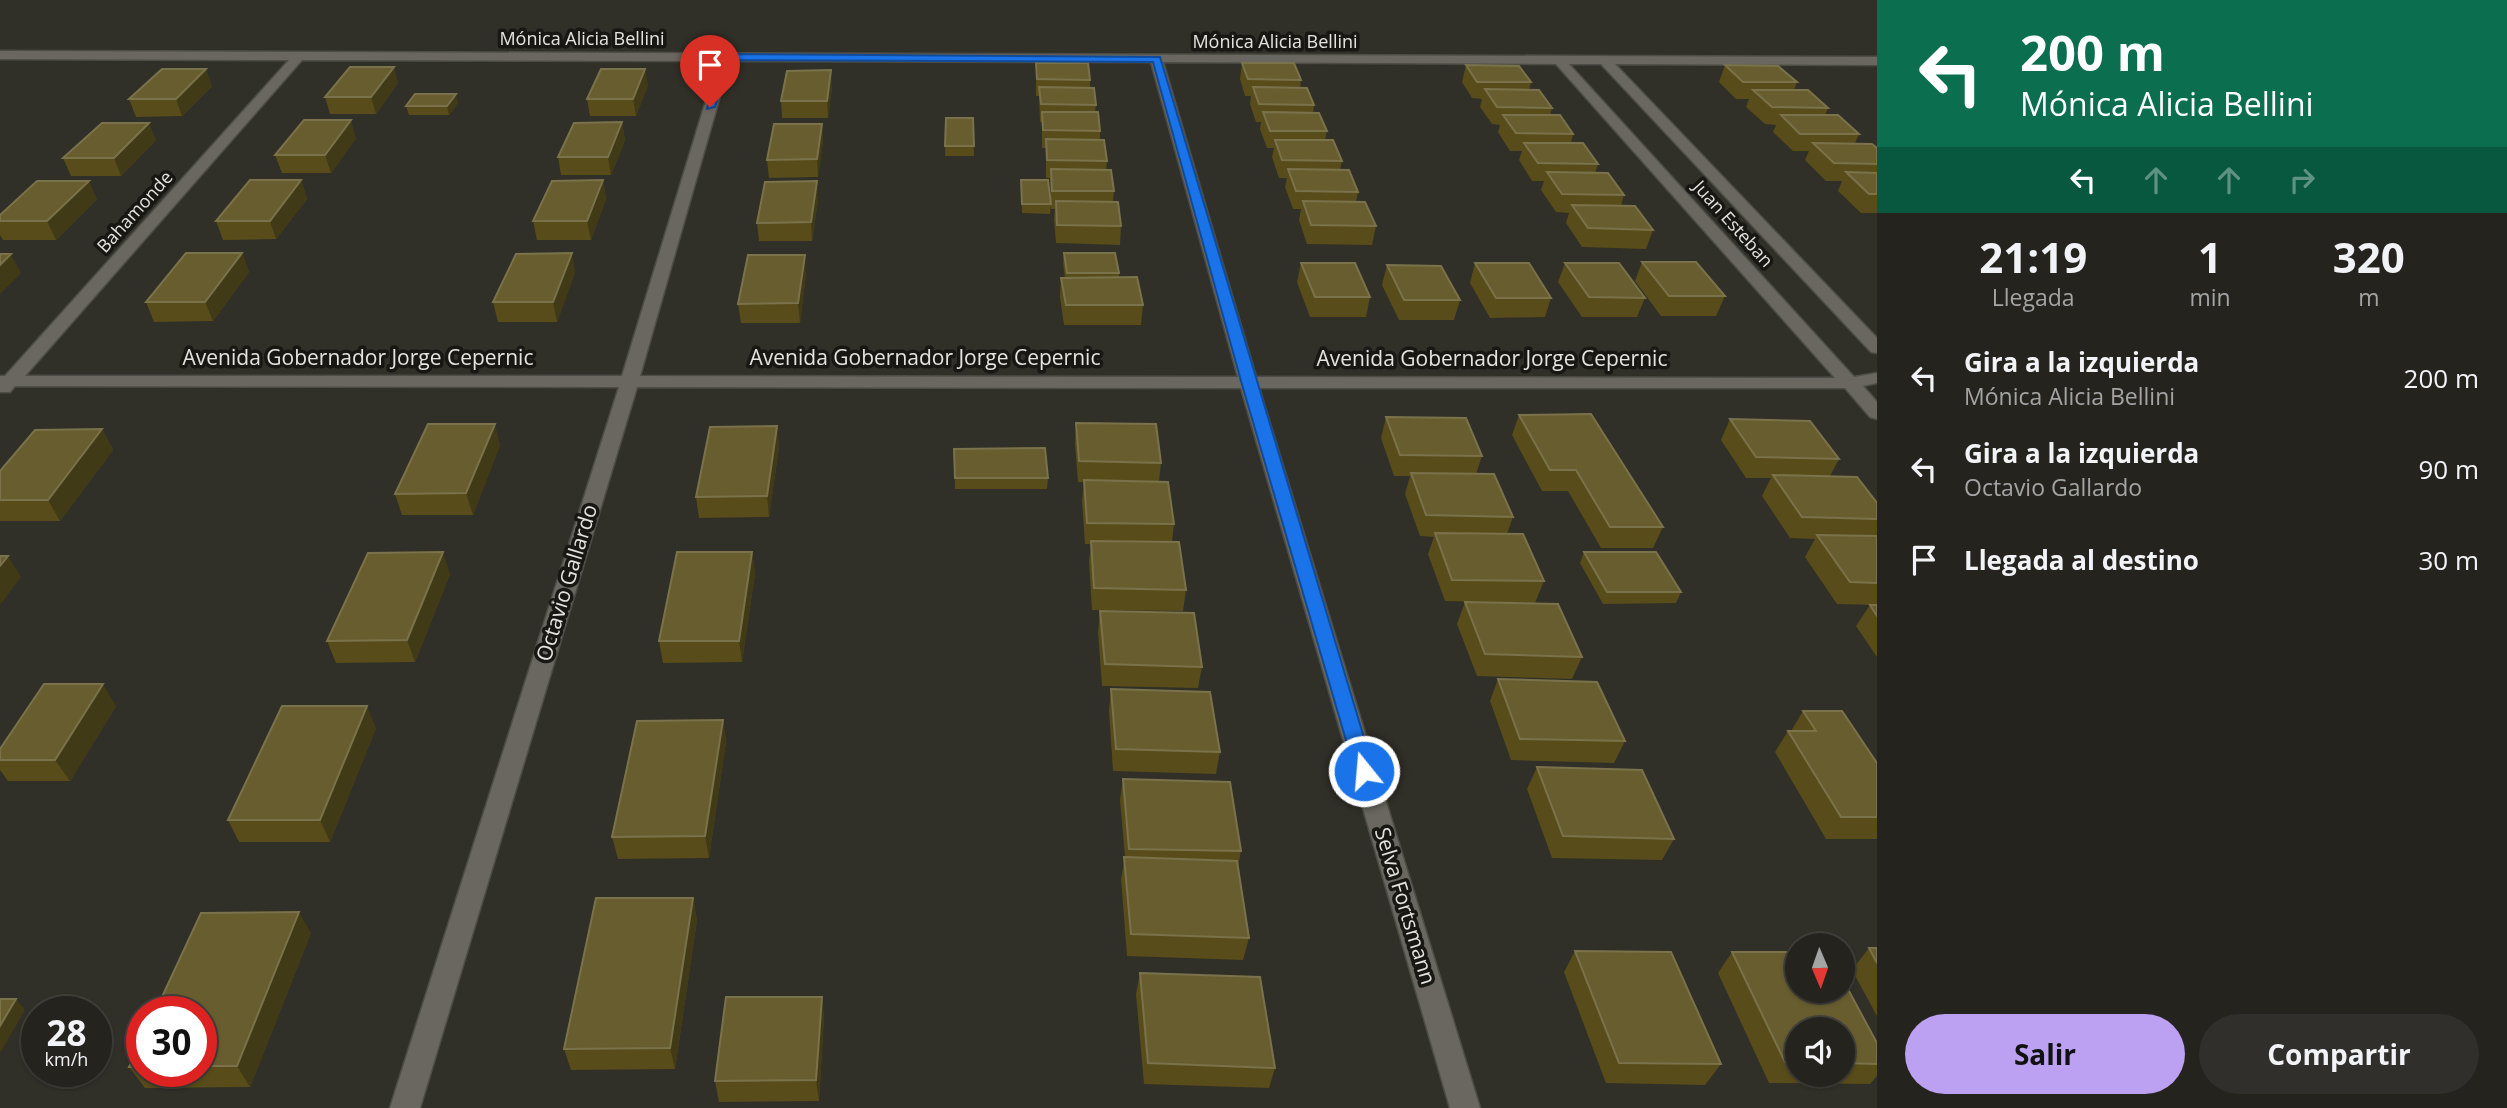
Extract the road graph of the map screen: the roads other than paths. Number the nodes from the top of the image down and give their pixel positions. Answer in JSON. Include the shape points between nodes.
{"nodes":[{"id":1,"x":0,"y":55,"type":"edge"},
{"id":2,"x":299,"y":56,"type":"junction"},
{"id":3,"x":725,"y":57,"type":"junction"},
{"id":4,"x":1156,"y":59,"type":"junction"},
{"id":5,"x":1604,"y":60,"type":"junction"},
{"id":6,"x":1560,"y":61,"type":"junction"},
{"id":7,"x":1877,"y":61,"type":"edge"},
{"id":8,"x":1877,"y":348,"type":"edge"},
{"id":9,"x":1877,"y":378,"type":"edge"},
{"id":10,"x":630,"y":381,"type":"junction"},
{"id":11,"x":1248,"y":381,"type":"junction"},
{"id":12,"x":1849,"y":383,"type":"junction"},
{"id":13,"x":3,"y":385,"type":"edge"},
{"id":14,"x":1877,"y":389,"type":"edge"},
{"id":15,"x":1877,"y":413,"type":"edge"},
{"id":16,"x":405,"y":1108,"type":"edge"},
{"id":17,"x":1465,"y":1108,"type":"edge"}],
"edges":[{"from":1,"to":2,"type":"street","name":"Mónica Alicia Bellini"},
{"from":2,"to":3,"type":"street","name":"Mónica Alicia Bellini"},
{"from":2,"to":13,"type":"street","name":"Bahamonde"},
{"from":3,"to":4,"type":"street","name":"Mónica Alicia Bellini"},
{"from":3,"to":10,"type":"street","name":"Octavio Gallardo"},
{"from":4,"to":6,"type":"street","name":"Mónica Alicia Bellini"},
{"from":4,"to":11,"type":"street","name":"Selva Fortsmann"},
{"from":5,"to":6,"type":"street","name":"Mónica Alicia Bellini"},
{"from":5,"to":7,"type":"street","name":"Mónica Alicia Bellini"},
{"from":5,"to":8,"type":"street","name":"Juan Esteban"},
{"from":6,"to":12,"type":"street","name":"Juan Esteban"},
{"from":9,"to":12,"type":"street","name":"Avenida Gobernador Jorge Cepernic"},
{"from":10,"to":11,"type":"street","name":"Avenida Gobernador Jorge Cepernic"},
{"from":10,"to":13,"type":"street","name":"Avenida Gobernador Jorge Cepernic"},
{"from":10,"to":16,"type":"street","name":"Octavio Gallardo"},
{"from":11,"to":12,"type":"street","name":"Avenida Gobernador Jorge Cepernic"},
{"from":11,"to":17,"type":"street","name":"Selva Fortsmann"},
{"from":12,"to":14,"type":"street","name":"Avenida Gobernador Jorge Cepernic"},
{"from":12,"to":15,"type":"street","name":"Juan Esteban"}]}
